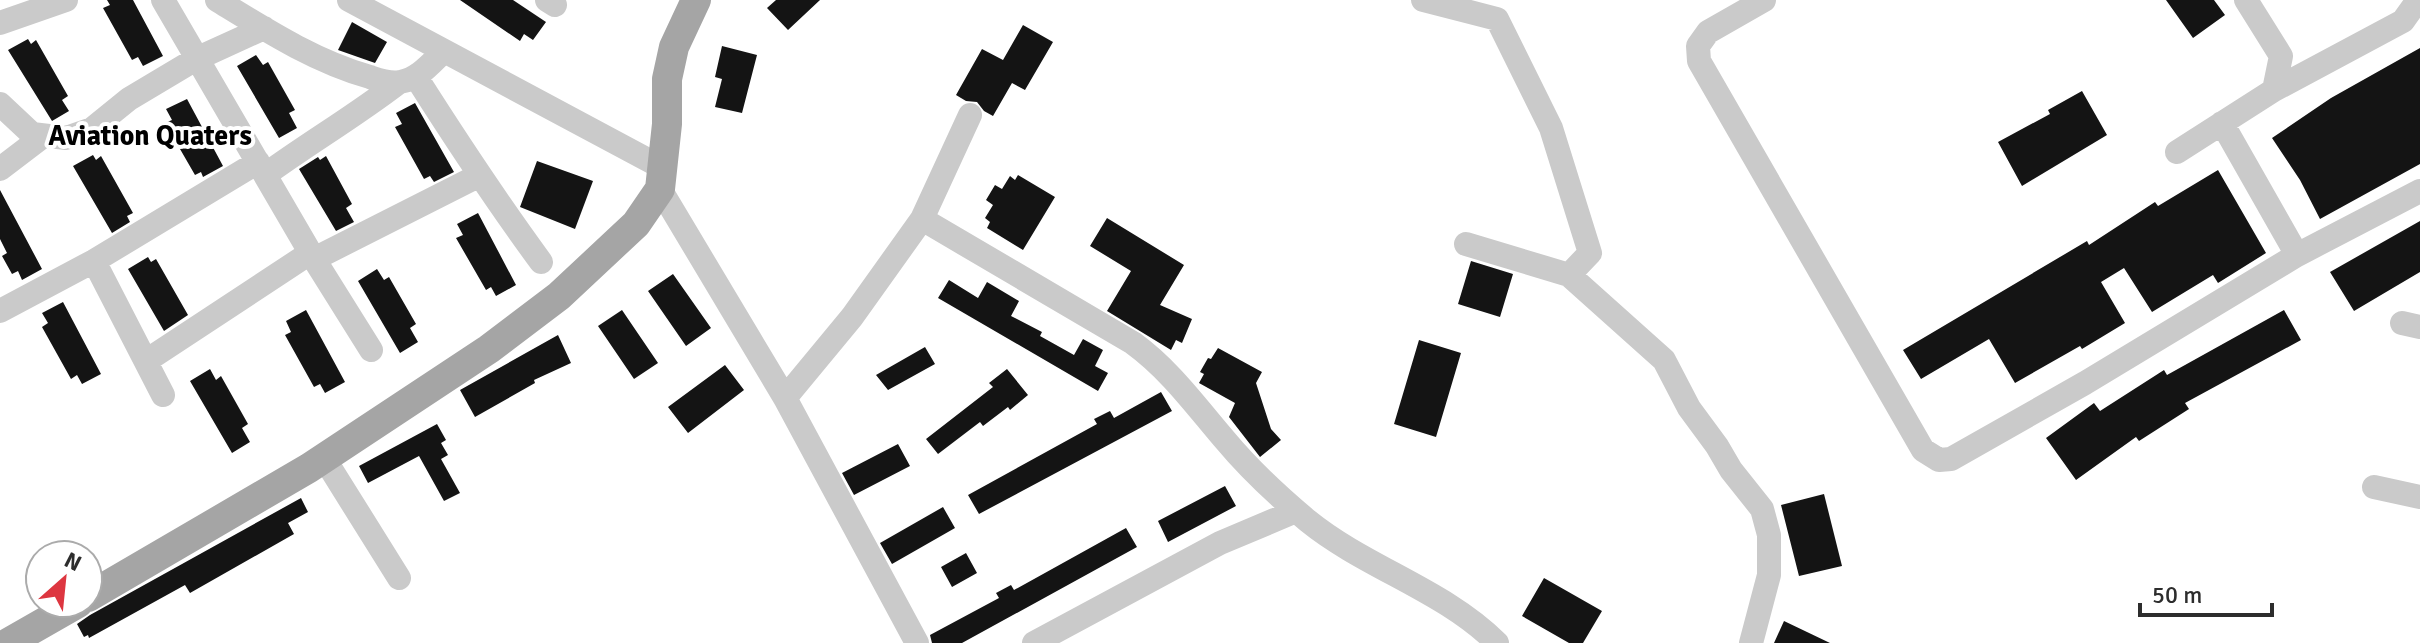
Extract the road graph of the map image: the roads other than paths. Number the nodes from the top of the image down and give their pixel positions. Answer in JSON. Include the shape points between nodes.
{"nodes":[{"id":1,"x":66,"y":0,"type":"edge"},
{"id":2,"x":163,"y":0,"type":"edge"},
{"id":3,"x":217,"y":0,"type":"edge"},
{"id":4,"x":349,"y":0,"type":"edge"},
{"id":5,"x":696,"y":0,"type":"edge"},
{"id":6,"x":1423,"y":0,"type":"edge"},
{"id":7,"x":1506,"y":0,"type":"edge"},
{"id":8,"x":1764,"y":0,"type":"edge"},
{"id":9,"x":2246,"y":0,"type":"edge"},
{"id":10,"x":2418,"y":0,"type":"edge"},
{"id":11,"x":1485,"y":16,"type":"junction"},
{"id":12,"x":0,"y":23,"type":"edge"},
{"id":13,"x":264,"y":28,"type":"junction"},
{"id":14,"x":444,"y":51,"type":"junction"},
{"id":15,"x":196,"y":59,"type":"junction"},
{"id":16,"x":407,"y":80,"type":"junction"},
{"id":17,"x":2274,"y":90,"type":"junction"},
{"id":18,"x":0,"y":104,"type":"edge"},
{"id":19,"x":970,"y":115,"type":"dead end"},
{"id":20,"x":2222,"y":123,"type":"junction"},
{"id":21,"x":42,"y":137,"type":"junction"},
{"id":22,"x":2177,"y":152,"type":"dead end"},
{"id":23,"x":0,"y":169,"type":"edge"},
{"id":24,"x":261,"y":169,"type":"junction"},
{"id":25,"x":478,"y":176,"type":"junction"},
{"id":26,"x":662,"y":178,"type":"junction"},
{"id":27,"x":2420,"y":191,"type":"edge"},
{"id":28,"x":922,"y":219,"type":"junction"},
{"id":29,"x":1466,"y":244,"type":"dead end"},
{"id":30,"x":2297,"y":255,"type":"junction"},
{"id":31,"x":312,"y":256,"type":"junction"},
{"id":32,"x":94,"y":261,"type":"junction"},
{"id":33,"x":541,"y":262,"type":"dead end"},
{"id":34,"x":1569,"y":275,"type":"junction"},
{"id":35,"x":0,"y":311,"type":"edge"},
{"id":36,"x":371,"y":350,"type":"dead end"},
{"id":37,"x":146,"y":361,"type":"junction"},
{"id":38,"x":163,"y":395,"type":"dead end"},
{"id":39,"x":785,"y":398,"type":"junction"},
{"id":40,"x":324,"y":458,"type":"junction"},
{"id":41,"x":2374,"y":487,"type":"dead end"},
{"id":42,"x":2420,"y":497,"type":"edge"},
{"id":43,"x":1296,"y":511,"type":"junction"},
{"id":44,"x":399,"y":578,"type":"dead end"},
{"id":45,"x":104,"y":588,"type":"edge"},
{"id":46,"x":50,"y":619,"type":"edge"},
{"id":47,"x":8,"y":643,"type":"edge"},
{"id":48,"x":917,"y":643,"type":"edge"},
{"id":49,"x":1034,"y":643,"type":"edge"},
{"id":50,"x":1497,"y":643,"type":"edge"},
{"id":51,"x":1751,"y":643,"type":"edge"}],
"edges":[{"from":1,"to":12,"type":"street"},
{"from":2,"to":15,"type":"street"},
{"from":3,"to":13,"type":"street"},
{"from":4,"to":14,"type":"street"},
{"from":5,"to":26,"type":"main road","via":[[674,47],[667,79]]},
{"from":6,"to":11,"type":"street"},
{"from":7,"to":11,"type":"street","via":[[1508,7]]},
{"from":8,"to":30,"type":"street","via":[[1708,32],[1698,46],[1699,61],[1923,450],[1939,460],[1951,459],[2008,427]]},
{"from":9,"to":17,"type":"street","via":[[2281,56]]},
{"from":10,"to":17,"type":"street","via":[[2403,21]]},
{"from":11,"to":34,"type":"street","via":[[1497,19],[1551,128],[1590,253]]},
{"from":13,"to":15,"type":"street"},
{"from":13,"to":16,"type":"street","via":[[341,69]]},
{"from":14,"to":16,"type":"street"},
{"from":14,"to":26,"type":"street"},
{"from":15,"to":21,"type":"street","via":[[129,99],[92,129],[66,138]]},
{"from":15,"to":24,"type":"street"},
{"from":16,"to":24,"type":"street"},
{"from":16,"to":25,"type":"street","via":[[466,152]]},
{"from":17,"to":20,"type":"street"},
{"from":18,"to":21,"type":"street"},
{"from":19,"to":28,"type":"street"},
{"from":20,"to":22,"type":"street"},
{"from":20,"to":30,"type":"street"},
{"from":21,"to":23,"type":"street"},
{"from":24,"to":31,"type":"street"},
{"from":24,"to":32,"type":"street"},
{"from":25,"to":31,"type":"street"},
{"from":25,"to":33,"type":"street"},
{"from":26,"to":39,"type":"street"},
{"from":26,"to":40,"type":"main road","via":[[636,224],[559,296]]},
{"from":27,"to":30,"type":"street"},
{"from":28,"to":39,"type":"street"},
{"from":28,"to":43,"type":"street","via":[[1153,358]]},
{"from":29,"to":34,"type":"street"},
{"from":31,"to":36,"type":"street"},
{"from":31,"to":37,"type":"street"},
{"from":32,"to":35,"type":"street"},
{"from":32,"to":37,"type":"street"},
{"from":34,"to":51,"type":"street","via":[[1664,360],[1689,408],[1762,509],[1769,535],[1769,575]]},
{"from":37,"to":38,"type":"street"},
{"from":39,"to":48,"type":"street"},
{"from":40,"to":44,"type":"street"},
{"from":40,"to":45,"type":"main road"},
{"from":41,"to":42,"type":"street"},
{"from":43,"to":49,"type":"street","via":[[1220,543]]},
{"from":43,"to":50,"type":"street","via":[[1474,621]]},
{"from":46,"to":47,"type":"main road"}]}
